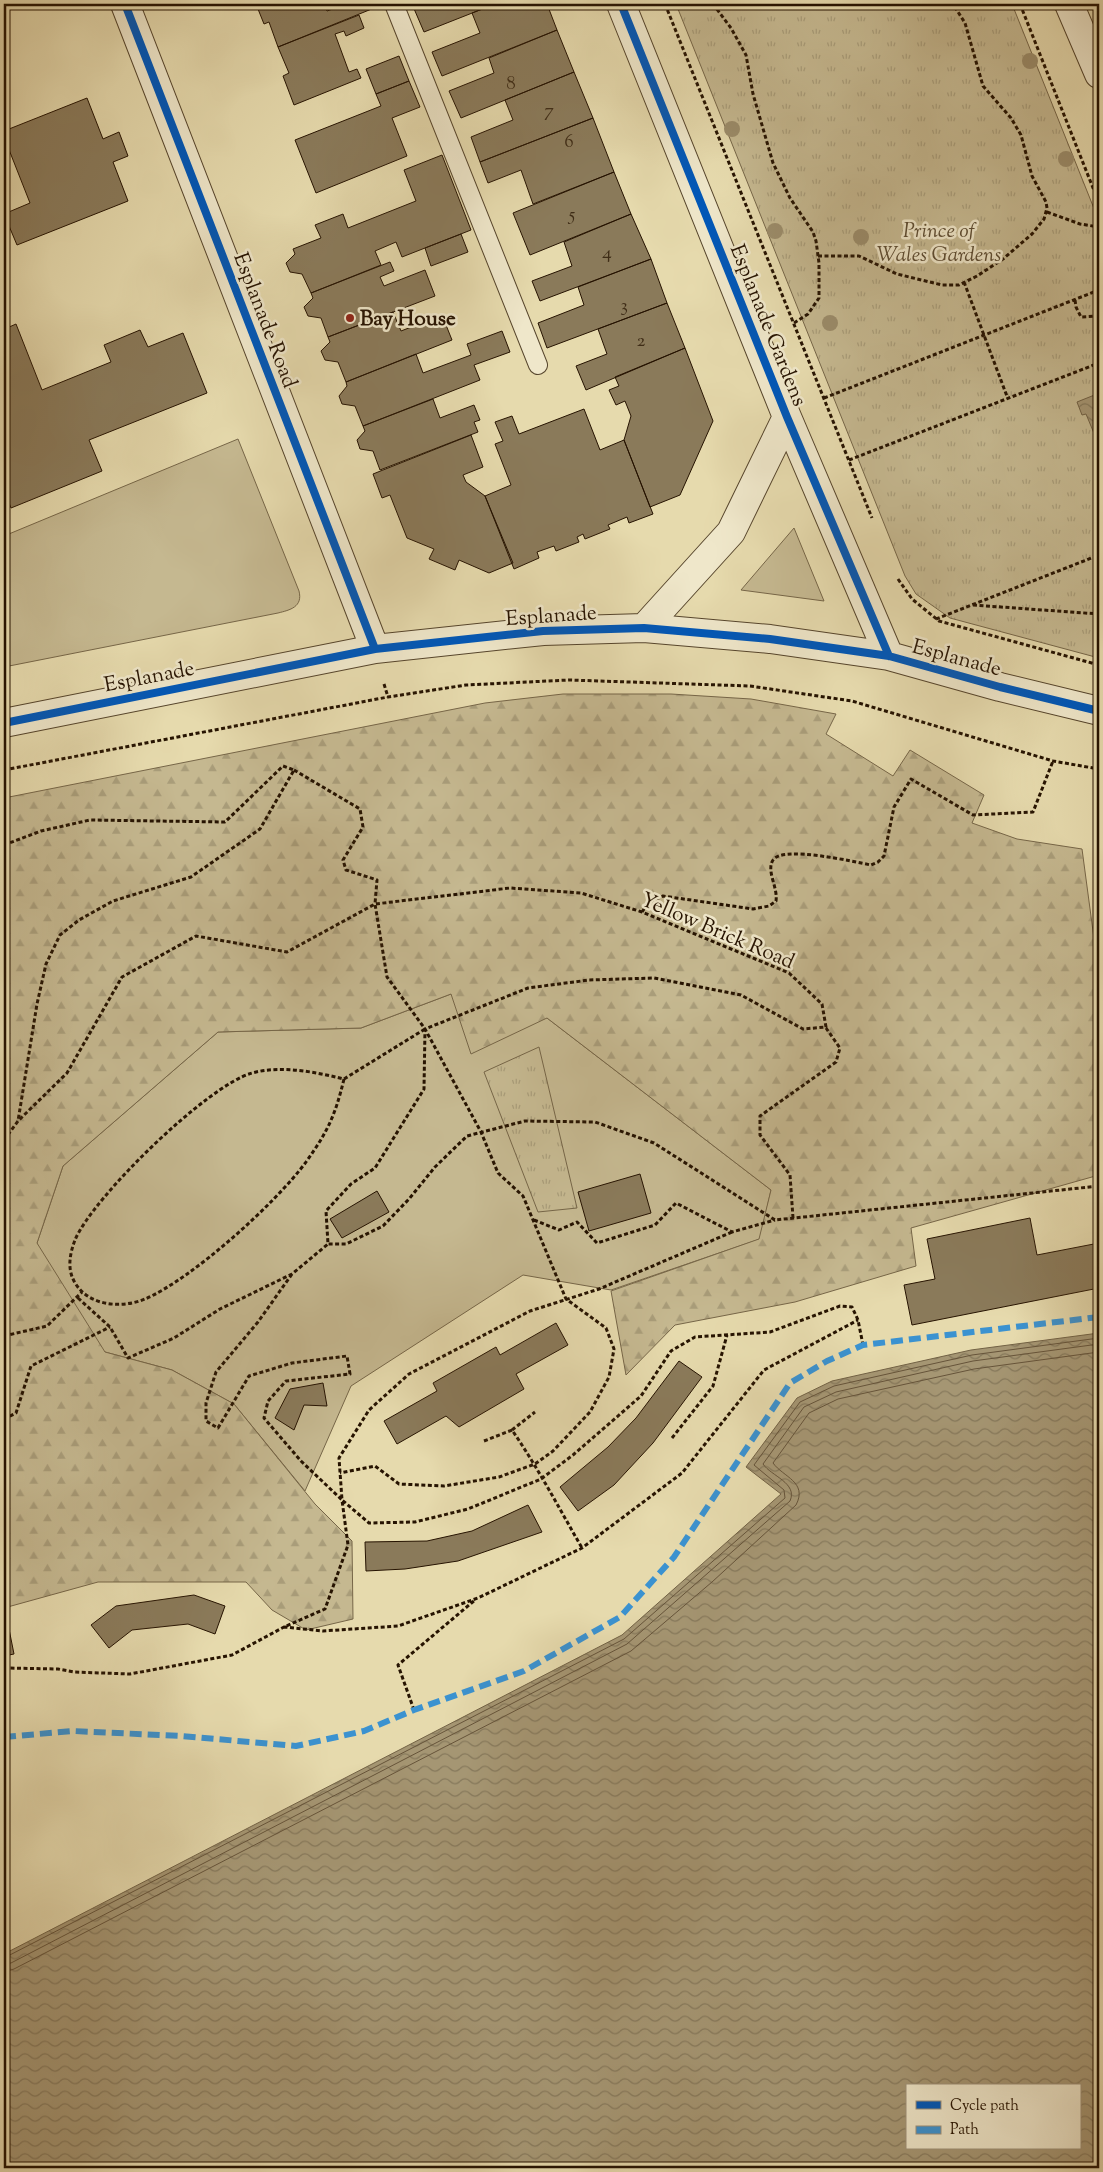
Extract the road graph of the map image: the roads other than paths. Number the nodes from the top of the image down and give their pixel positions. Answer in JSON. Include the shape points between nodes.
{"nodes":[{"id":1,"x":125,"y":4,"type":"edge"},
{"id":2,"x":394,"y":4,"type":"edge"},
{"id":3,"x":621,"y":4,"type":"edge"},
{"id":4,"x":1069,"y":4,"type":"edge"},
{"id":5,"x":1099,"y":74,"type":"edge"},
{"id":6,"x":538,"y":365,"type":"dead end"},
{"id":7,"x":787,"y":417,"type":"junction"},
{"id":8,"x":644,"y":628,"type":"junction"},
{"id":9,"x":375,"y":649,"type":"junction"},
{"id":10,"x":889,"y":656,"type":"junction"},
{"id":11,"x":1099,"y":711,"type":"edge"},
{"id":12,"x":4,"y":723,"type":"edge"}],
"edges":[{"from":1,"to":9,"type":"street","name":"Esplanade Road"},
{"from":2,"to":6,"type":"lane"},
{"from":3,"to":7,"type":"street","name":"Esplanade Gardens"},
{"from":4,"to":5,"type":"street"},
{"from":7,"to":8,"type":"street","via":[[731,532]]},
{"from":7,"to":10,"type":"street","name":"Esplanade Gardens"},
{"from":8,"to":9,"type":"street","name":"Esplanade","via":[[543,631]]},
{"from":8,"to":10,"type":"street","name":"Esplanade","via":[[770,639]]},
{"from":9,"to":12,"type":"street","name":"Esplanade"},
{"from":10,"to":11,"type":"street","name":"Esplanade"}]}
